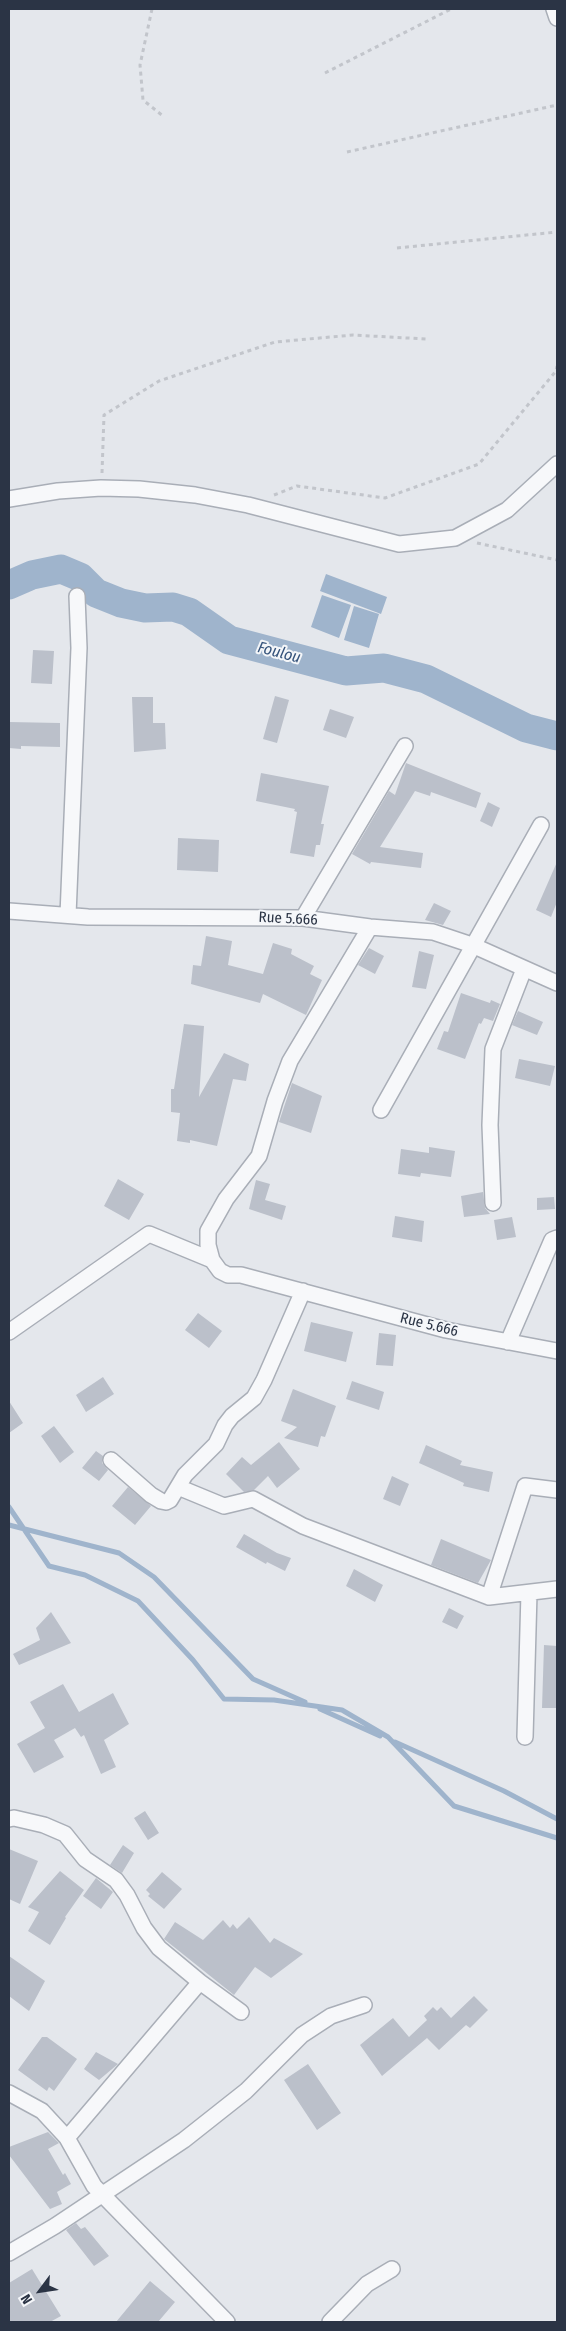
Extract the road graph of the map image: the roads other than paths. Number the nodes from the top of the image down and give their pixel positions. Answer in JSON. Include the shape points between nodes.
{"nodes":[{"id":1,"x":554,"y":9,"type":"edge"},
{"id":2,"x":557,"y":18,"type":"edge"},
{"id":3,"x":557,"y":464,"type":"edge"},
{"id":4,"x":9,"y":499,"type":"edge"},
{"id":5,"x":76,"y":596,"type":"dead end"},
{"id":6,"x":405,"y":746,"type":"dead end"},
{"id":7,"x":541,"y":825,"type":"dead end"},
{"id":8,"x":9,"y":911,"type":"edge"},
{"id":9,"x":68,"y":915,"type":"junction"},
{"id":10,"x":303,"y":918,"type":"junction"},
{"id":11,"x":370,"y":928,"type":"junction"},
{"id":12,"x":472,"y":945,"type":"junction"},
{"id":13,"x":524,"y":969,"type":"junction"},
{"id":14,"x":557,"y":983,"type":"edge"},
{"id":15,"x":381,"y":1110,"type":"dead end"},
{"id":16,"x":493,"y":1203,"type":"dead end"},
{"id":17,"x":557,"y":1238,"type":"edge"},
{"id":18,"x":212,"y":1260,"type":"junction"},
{"id":19,"x":303,"y":1291,"type":"junction"},
{"id":20,"x":9,"y":1332,"type":"edge"},
{"id":21,"x":508,"y":1342,"type":"junction"},
{"id":22,"x":557,"y":1351,"type":"edge"},
{"id":23,"x":111,"y":1460,"type":"dead end"},
{"id":24,"x":178,"y":1487,"type":"junction"},
{"id":25,"x":557,"y":1490,"type":"edge"},
{"id":26,"x":557,"y":1589,"type":"edge"},
{"id":27,"x":529,"y":1593,"type":"junction"},
{"id":28,"x":489,"y":1597,"type":"junction"},
{"id":29,"x":525,"y":1737,"type":"dead end"},
{"id":30,"x":9,"y":1819,"type":"edge"},
{"id":31,"x":200,"y":1982,"type":"junction"},
{"id":32,"x":364,"y":2005,"type":"dead end"},
{"id":33,"x":241,"y":2012,"type":"dead end"},
{"id":34,"x":9,"y":2093,"type":"edge"},
{"id":35,"x":68,"y":2138,"type":"junction"},
{"id":36,"x":102,"y":2194,"type":"junction"},
{"id":37,"x":9,"y":2253,"type":"edge"},
{"id":38,"x":392,"y":2269,"type":"dead end"},
{"id":39,"x":219,"y":2320,"type":"edge"},
{"id":40,"x":330,"y":2322,"type":"edge"}],
"edges":[{"from":1,"to":2,"type":"street"},
{"from":3,"to":4,"type":"street","via":[[507,510],[454,538],[399,544],[248,505],[204,497],[101,488]]},
{"from":5,"to":9,"type":"street","via":[[79,648]]},
{"from":6,"to":10,"type":"street"},
{"from":7,"to":12,"type":"street"},
{"from":8,"to":9,"type":"street","name":"Rue 5.666"},
{"from":9,"to":10,"type":"street","name":"Rue 5.666"},
{"from":10,"to":11,"type":"street","name":"Rue 5.666"},
{"from":11,"to":12,"type":"street","name":"Rue 5.666","via":[[433,932]]},
{"from":11,"to":18,"type":"street","via":[[290,1060],[259,1156],[211,1224],[208,1245]]},
{"from":12,"to":13,"type":"street","name":"Rue 5.666"},
{"from":12,"to":15,"type":"street"},
{"from":13,"to":14,"type":"street","name":"Rue 5.666"},
{"from":13,"to":16,"type":"street","via":[[493,1049],[490,1125]]},
{"from":17,"to":21,"type":"street","via":[[552,1240]]},
{"from":18,"to":19,"type":"street","name":"Rue 5.666","via":[[220,1271],[228,1275],[241,1274]]},
{"from":18,"to":20,"type":"street","name":"Rue 5.666","via":[[149,1234]]},
{"from":19,"to":21,"type":"street","name":"Rue 5.666","via":[[446,1330]]},
{"from":19,"to":24,"type":"street","via":[[254,1398],[232,1416],[216,1444],[194,1465]]},
{"from":21,"to":22,"type":"street","name":"Rue 5.666"},
{"from":23,"to":24,"type":"street","via":[[161,1501],[170,1500]]},
{"from":24,"to":28,"type":"street","via":[[224,1506],[253,1499],[303,1526]]},
{"from":25,"to":28,"type":"street","via":[[525,1486]]},
{"from":26,"to":27,"type":"street"},
{"from":27,"to":28,"type":"street"},
{"from":27,"to":29,"type":"street"},
{"from":30,"to":31,"type":"street","via":[[44,1825],[65,1834],[85,1859],[116,1880],[159,1948]]},
{"from":31,"to":33,"type":"street"},
{"from":31,"to":35,"type":"street"},
{"from":32,"to":36,"type":"street","via":[[331,2016],[302,2035],[246,2091],[176,2145]]},
{"from":34,"to":35,"type":"street","via":[[42,2112]]},
{"from":35,"to":36,"type":"street","via":[[94,2186]]},
{"from":36,"to":37,"type":"street"},
{"from":36,"to":39,"type":"street"},
{"from":38,"to":40,"type":"street","via":[[367,2284]]}]}
